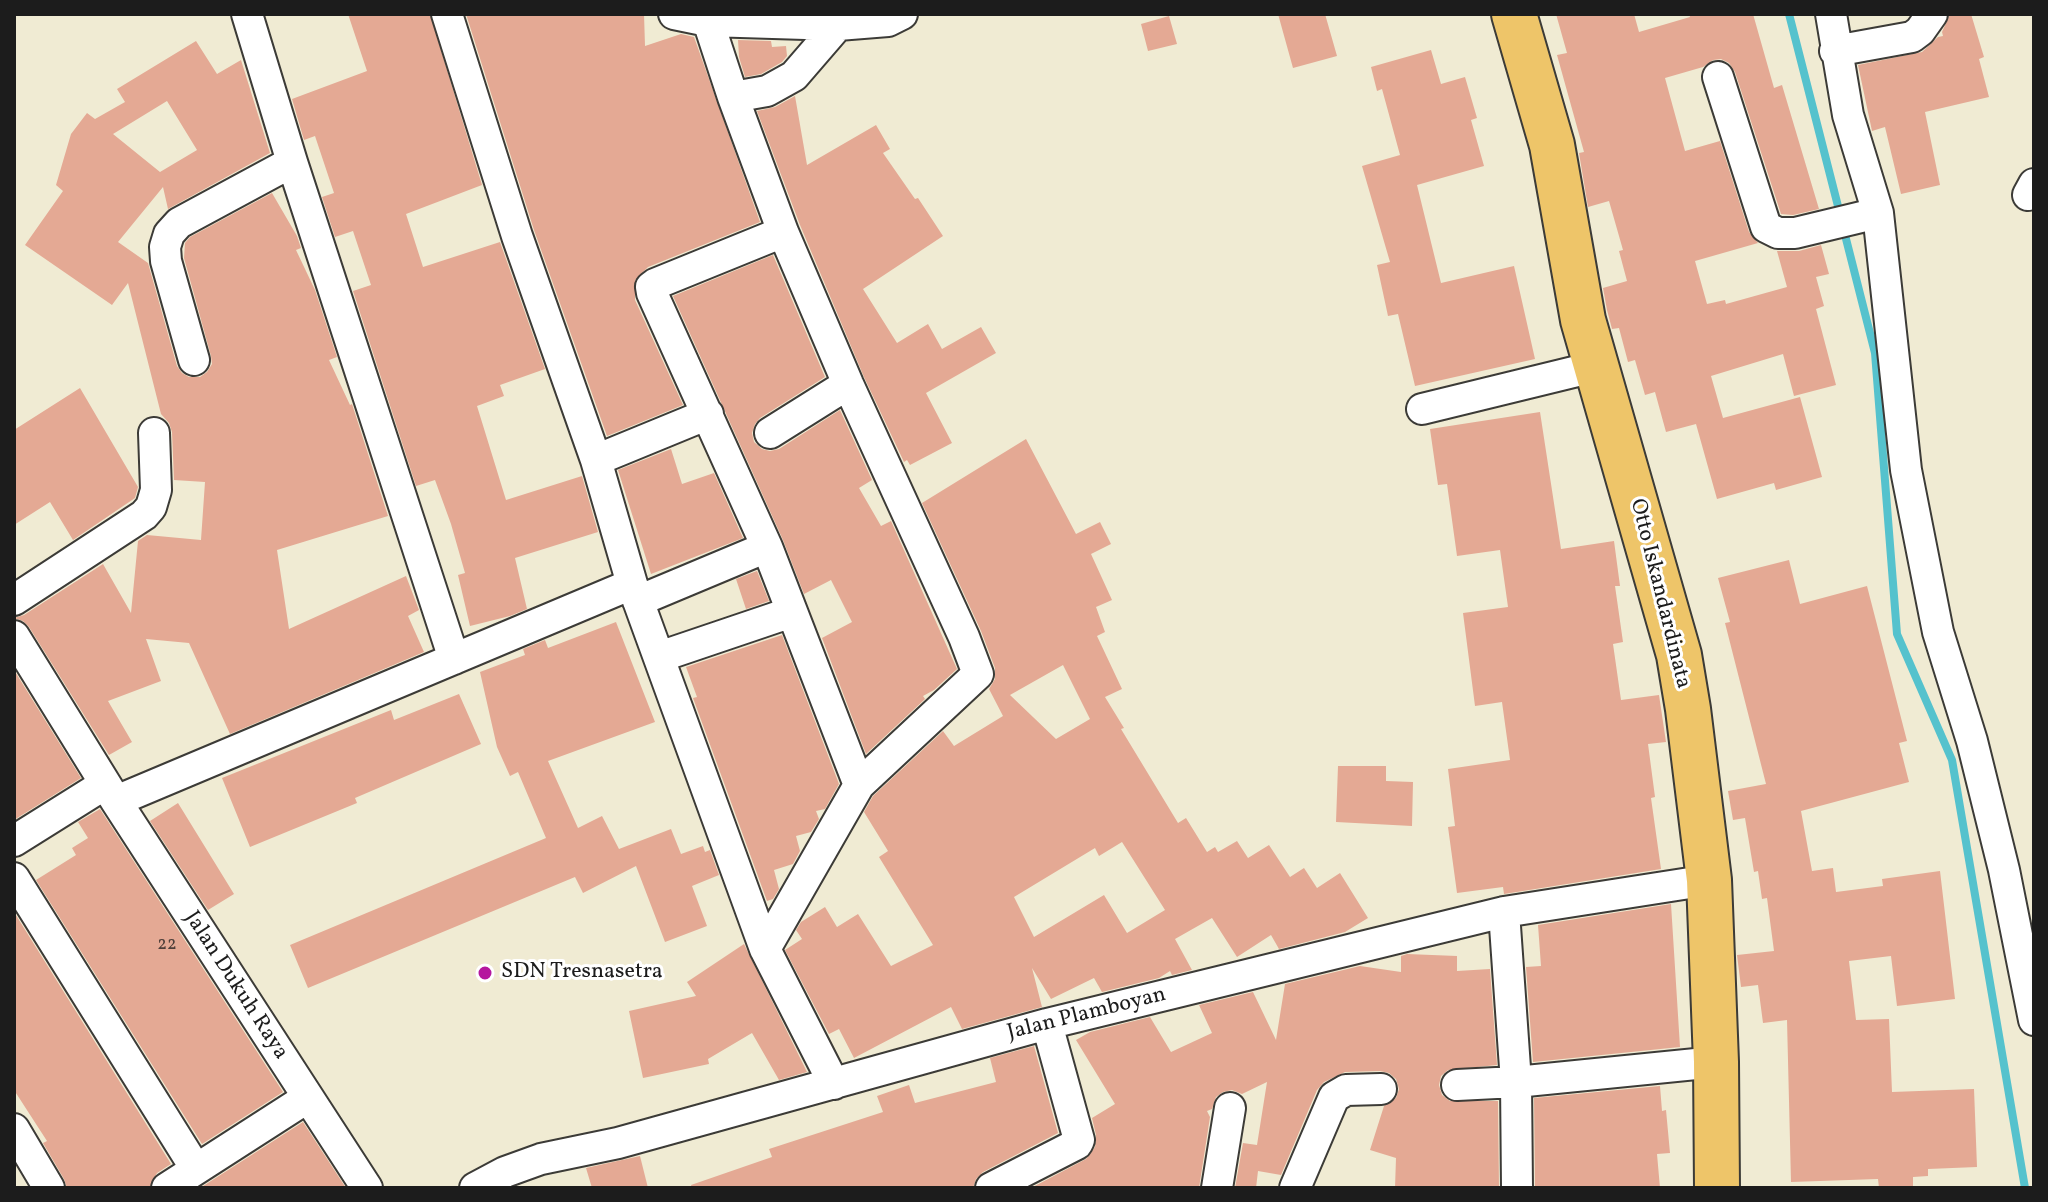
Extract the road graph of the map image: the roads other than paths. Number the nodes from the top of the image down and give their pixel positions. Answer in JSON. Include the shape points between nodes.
{"nodes":[{"id":1,"x":247,"y":14,"type":"edge"},
{"id":2,"x":447,"y":14,"type":"edge"},
{"id":3,"x":674,"y":14,"type":"edge"},
{"id":4,"x":1514,"y":14,"type":"edge"},
{"id":5,"x":1831,"y":14,"type":"edge"},
{"id":6,"x":1932,"y":14,"type":"edge"},
{"id":7,"x":895,"y":17,"type":"edge"},
{"id":8,"x":723,"y":19,"type":"edge"},
{"id":9,"x":838,"y":25,"type":"junction"},
{"id":10,"x":1835,"y":51,"type":"junction"},
{"id":11,"x":1718,"y":77,"type":"dead end"},
{"id":12,"x":733,"y":97,"type":"junction"},
{"id":13,"x":292,"y":162,"type":"junction"},
{"id":14,"x":1865,"y":216,"type":"junction"},
{"id":15,"x":783,"y":232,"type":"junction"},
{"id":16,"x":194,"y":360,"type":"dead end"},
{"id":17,"x":1598,"y":366,"type":"junction"},
{"id":18,"x":848,"y":384,"type":"junction"},
{"id":19,"x":1422,"y":409,"type":"dead end"},
{"id":20,"x":708,"y":414,"type":"junction"},
{"id":21,"x":154,"y":433,"type":"dead end"},
{"id":22,"x":770,"y":433,"type":"dead end"},
{"id":23,"x":596,"y":460,"type":"junction"},
{"id":24,"x":767,"y":547,"type":"junction"},
{"id":25,"x":635,"y":592,"type":"junction"},
{"id":26,"x":14,"y":600,"type":"edge"},
{"id":27,"x":792,"y":612,"type":"junction"},
{"id":28,"x":14,"y":636,"type":"edge"},
{"id":29,"x":659,"y":657,"type":"junction"},
{"id":30,"x":454,"y":659,"type":"junction"},
{"id":31,"x":25,"y":678,"type":"edge"},
{"id":32,"x":859,"y":785,"type":"junction"},
{"id":33,"x":110,"y":792,"type":"junction"},
{"id":34,"x":14,"y":841,"type":"edge"},
{"id":35,"x":14,"y":878,"type":"edge"},
{"id":36,"x":1709,"y":880,"type":"junction"},
{"id":37,"x":1504,"y":912,"type":"junction"},
{"id":38,"x":765,"y":949,"type":"junction"},
{"id":39,"x":2034,"y":1020,"type":"edge"},
{"id":40,"x":1047,"y":1024,"type":"junction"},
{"id":41,"x":1716,"y":1062,"type":"junction"},
{"id":42,"x":1516,"y":1082,"type":"junction"},
{"id":43,"x":834,"y":1084,"type":"junction"},
{"id":44,"x":1457,"y":1085,"type":"dead end"},
{"id":45,"x":1381,"y":1089,"type":"dead end"},
{"id":46,"x":307,"y":1098,"type":"junction"},
{"id":47,"x":1230,"y":1108,"type":"dead end"},
{"id":48,"x":18,"y":1144,"type":"edge"},
{"id":49,"x":196,"y":1169,"type":"junction"},
{"id":50,"x":49,"y":1188,"type":"edge"},
{"id":51,"x":167,"y":1188,"type":"edge"},
{"id":52,"x":367,"y":1188,"type":"edge"},
{"id":53,"x":475,"y":1188,"type":"edge"},
{"id":54,"x":991,"y":1188,"type":"edge"},
{"id":55,"x":1217,"y":1188,"type":"edge"},
{"id":56,"x":1295,"y":1188,"type":"edge"},
{"id":57,"x":1517,"y":1188,"type":"edge"},
{"id":58,"x":1717,"y":1188,"type":"edge"}],
"edges":[{"from":1,"to":13,"type":"street"},
{"from":2,"to":23,"type":"street"},
{"from":3,"to":8,"type":"street"},
{"from":4,"to":17,"type":"main road","name":"Otto Iskandardinata","via":[[1552,145],[1583,320]]},
{"from":5,"to":10,"type":"street"},
{"from":6,"to":10,"type":"street","via":[[1912,37]]},
{"from":7,"to":9,"type":"street"},
{"from":8,"to":9,"type":"street"},
{"from":8,"to":12,"type":"street"},
{"from":9,"to":12,"type":"street","via":[[794,76],[767,91]]},
{"from":10,"to":14,"type":"street"},
{"from":11,"to":14,"type":"street","via":[[1766,227],[1795,233]]},
{"from":12,"to":15,"type":"street"},
{"from":13,"to":16,"type":"street","via":[[179,223],[169,234],[166,261]]},
{"from":13,"to":30,"type":"street"},
{"from":14,"to":39,"type":"street","via":[[1887,314],[1912,499],[1938,632],[2004,870]]},
{"from":15,"to":18,"type":"street"},
{"from":15,"to":20,"type":"street","via":[[651,287]]},
{"from":17,"to":19,"type":"street"},
{"from":17,"to":36,"type":"main road","name":"Otto Iskandardinata","via":[[1679,655]]},
{"from":18,"to":22,"type":"street"},
{"from":18,"to":32,"type":"street","via":[[978,674]]},
{"from":20,"to":23,"type":"street"},
{"from":20,"to":24,"type":"street"},
{"from":21,"to":26,"type":"street","via":[[156,490],[151,507]]},
{"from":23,"to":25,"type":"street"},
{"from":24,"to":25,"type":"street"},
{"from":24,"to":27,"type":"street"},
{"from":25,"to":29,"type":"street"},
{"from":25,"to":30,"type":"street"},
{"from":27,"to":29,"type":"street"},
{"from":27,"to":32,"type":"street"},
{"from":28,"to":31,"type":"street","name":"Jalan Dukuh Raya"},
{"from":29,"to":38,"type":"street"},
{"from":30,"to":33,"type":"street"},
{"from":31,"to":33,"type":"street","name":"Jalan Dukuh Raya"},
{"from":32,"to":38,"type":"street"},
{"from":33,"to":34,"type":"street"},
{"from":33,"to":46,"type":"street","name":"Jalan Dukuh Raya"},
{"from":35,"to":49,"type":"street"},
{"from":36,"to":37,"type":"street","name":"Jalan Plamboyan"},
{"from":36,"to":41,"type":"main road","name":"Otto Iskandardinata"},
{"from":37,"to":40,"type":"street","name":"Jalan Plamboyan"},
{"from":37,"to":42,"type":"street"},
{"from":38,"to":43,"type":"street"},
{"from":40,"to":43,"type":"street","name":"Jalan Plamboyan"},
{"from":40,"to":54,"type":"street","via":[[1079,1140]]},
{"from":41,"to":42,"type":"street"},
{"from":41,"to":58,"type":"main road","name":"Otto Iskandardinata"},
{"from":42,"to":44,"type":"street"},
{"from":42,"to":57,"type":"street"},
{"from":43,"to":53,"type":"street","name":"Jalan Plamboyan","via":[[541,1159]]},
{"from":45,"to":56,"type":"street","via":[[1346,1090],[1334,1097]]},
{"from":46,"to":49,"type":"street"},
{"from":46,"to":52,"type":"street","name":"Jalan Dukuh Raya"},
{"from":47,"to":55,"type":"street"},
{"from":48,"to":50,"type":"street"},
{"from":49,"to":51,"type":"street"}]}
